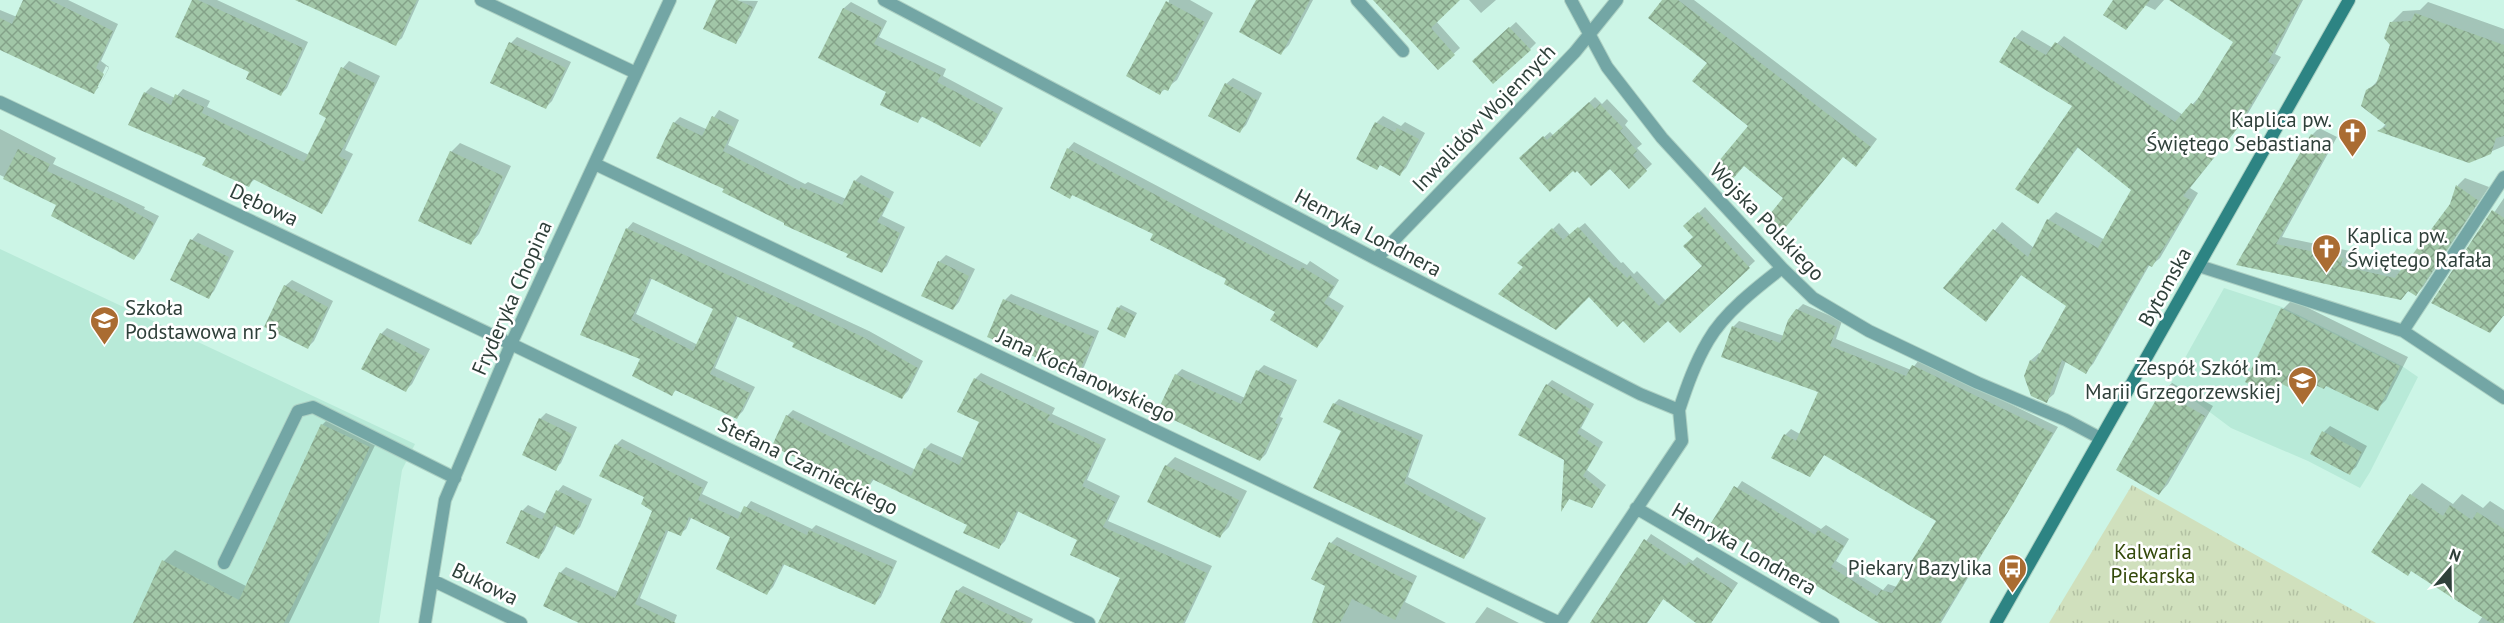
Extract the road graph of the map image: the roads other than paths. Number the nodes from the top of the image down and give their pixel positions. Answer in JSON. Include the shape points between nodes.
{"nodes":[{"id":1,"x":481,"y":0,"type":"edge"},
{"id":2,"x":670,"y":0,"type":"edge"},
{"id":3,"x":884,"y":0,"type":"edge"},
{"id":4,"x":1357,"y":0,"type":"edge"},
{"id":5,"x":1571,"y":0,"type":"edge"},
{"id":6,"x":1617,"y":0,"type":"edge"},
{"id":7,"x":2349,"y":0,"type":"edge"},
{"id":8,"x":1591,"y":34,"type":"junction"},
{"id":9,"x":1403,"y":51,"type":"dead end"},
{"id":10,"x":636,"y":73,"type":"junction"},
{"id":11,"x":0,"y":102,"type":"edge"},
{"id":12,"x":595,"y":164,"type":"junction"},
{"id":13,"x":2504,"y":177,"type":"edge"},
{"id":14,"x":1376,"y":260,"type":"junction"},
{"id":15,"x":2199,"y":266,"type":"junction"},
{"id":16,"x":1782,"y":268,"type":"junction"},
{"id":17,"x":2403,"y":331,"type":"junction"},
{"id":18,"x":511,"y":344,"type":"junction"},
{"id":19,"x":2504,"y":398,"type":"edge"},
{"id":20,"x":1678,"y":410,"type":"junction"},
{"id":21,"x":2100,"y":438,"type":"junction"},
{"id":22,"x":455,"y":478,"type":"junction"},
{"id":23,"x":1636,"y":508,"type":"junction"},
{"id":24,"x":224,"y":563,"type":"dead end"},
{"id":25,"x":432,"y":580,"type":"junction"},
{"id":26,"x":425,"y":623,"type":"edge"},
{"id":27,"x":521,"y":623,"type":"edge"},
{"id":28,"x":1089,"y":623,"type":"edge"},
{"id":29,"x":1560,"y":623,"type":"edge"},
{"id":30,"x":1833,"y":623,"type":"edge"},
{"id":31,"x":1996,"y":623,"type":"edge"}],
"edges":[{"from":1,"to":10,"type":"street"},
{"from":2,"to":10,"type":"street","name":"Fryderyka Chopina"},
{"from":3,"to":14,"type":"street","name":"Henryka Londnera"},
{"from":4,"to":9,"type":"street"},
{"from":5,"to":8,"type":"street","name":"Wojska Polskiego"},
{"from":6,"to":8,"type":"street","name":"Inwalidów Wojennych"},
{"from":7,"to":15,"type":"street","name":"Bytomska"},
{"from":8,"to":14,"type":"street","name":"Inwalidów Wojennych"},
{"from":8,"to":16,"type":"street","name":"Wojska Polskiego","via":[[1608,67],[1662,138]]},
{"from":10,"to":12,"type":"street","name":"Fryderyka Chopina"},
{"from":11,"to":18,"type":"street","name":"Dębowa"},
{"from":12,"to":18,"type":"street","name":"Fryderyka Chopina"},
{"from":12,"to":29,"type":"street","name":"Jana Kochanowskiego"},
{"from":13,"to":17,"type":"street"},
{"from":14,"to":20,"type":"street","name":"Henryka Londnera"},
{"from":15,"to":17,"type":"street"},
{"from":15,"to":21,"type":"street","name":"Bytomska"},
{"from":16,"to":20,"type":"street","via":[[1752,291],[1709,339]]},
{"from":16,"to":21,"type":"street","name":"Wojska Polskiego","via":[[1813,298],[1869,331]]},
{"from":17,"to":19,"type":"street"},
{"from":18,"to":22,"type":"street","name":"Fryderyka Chopina"},
{"from":18,"to":28,"type":"street","name":"Stefana Czarnieckiego"},
{"from":20,"to":23,"type":"street","via":[[1682,441]]},
{"from":21,"to":31,"type":"street","name":"Bytomska"},
{"from":22,"to":24,"type":"street","via":[[313,407],[298,411]]},
{"from":22,"to":25,"type":"street","name":"Fryderyka Chopina","via":[[445,500]]},
{"from":23,"to":29,"type":"street"},
{"from":23,"to":30,"type":"street","name":"Henryka Londnera"},
{"from":25,"to":26,"type":"street","name":"Fryderyka Chopina"},
{"from":25,"to":27,"type":"street","name":"Bukowa"}]}
